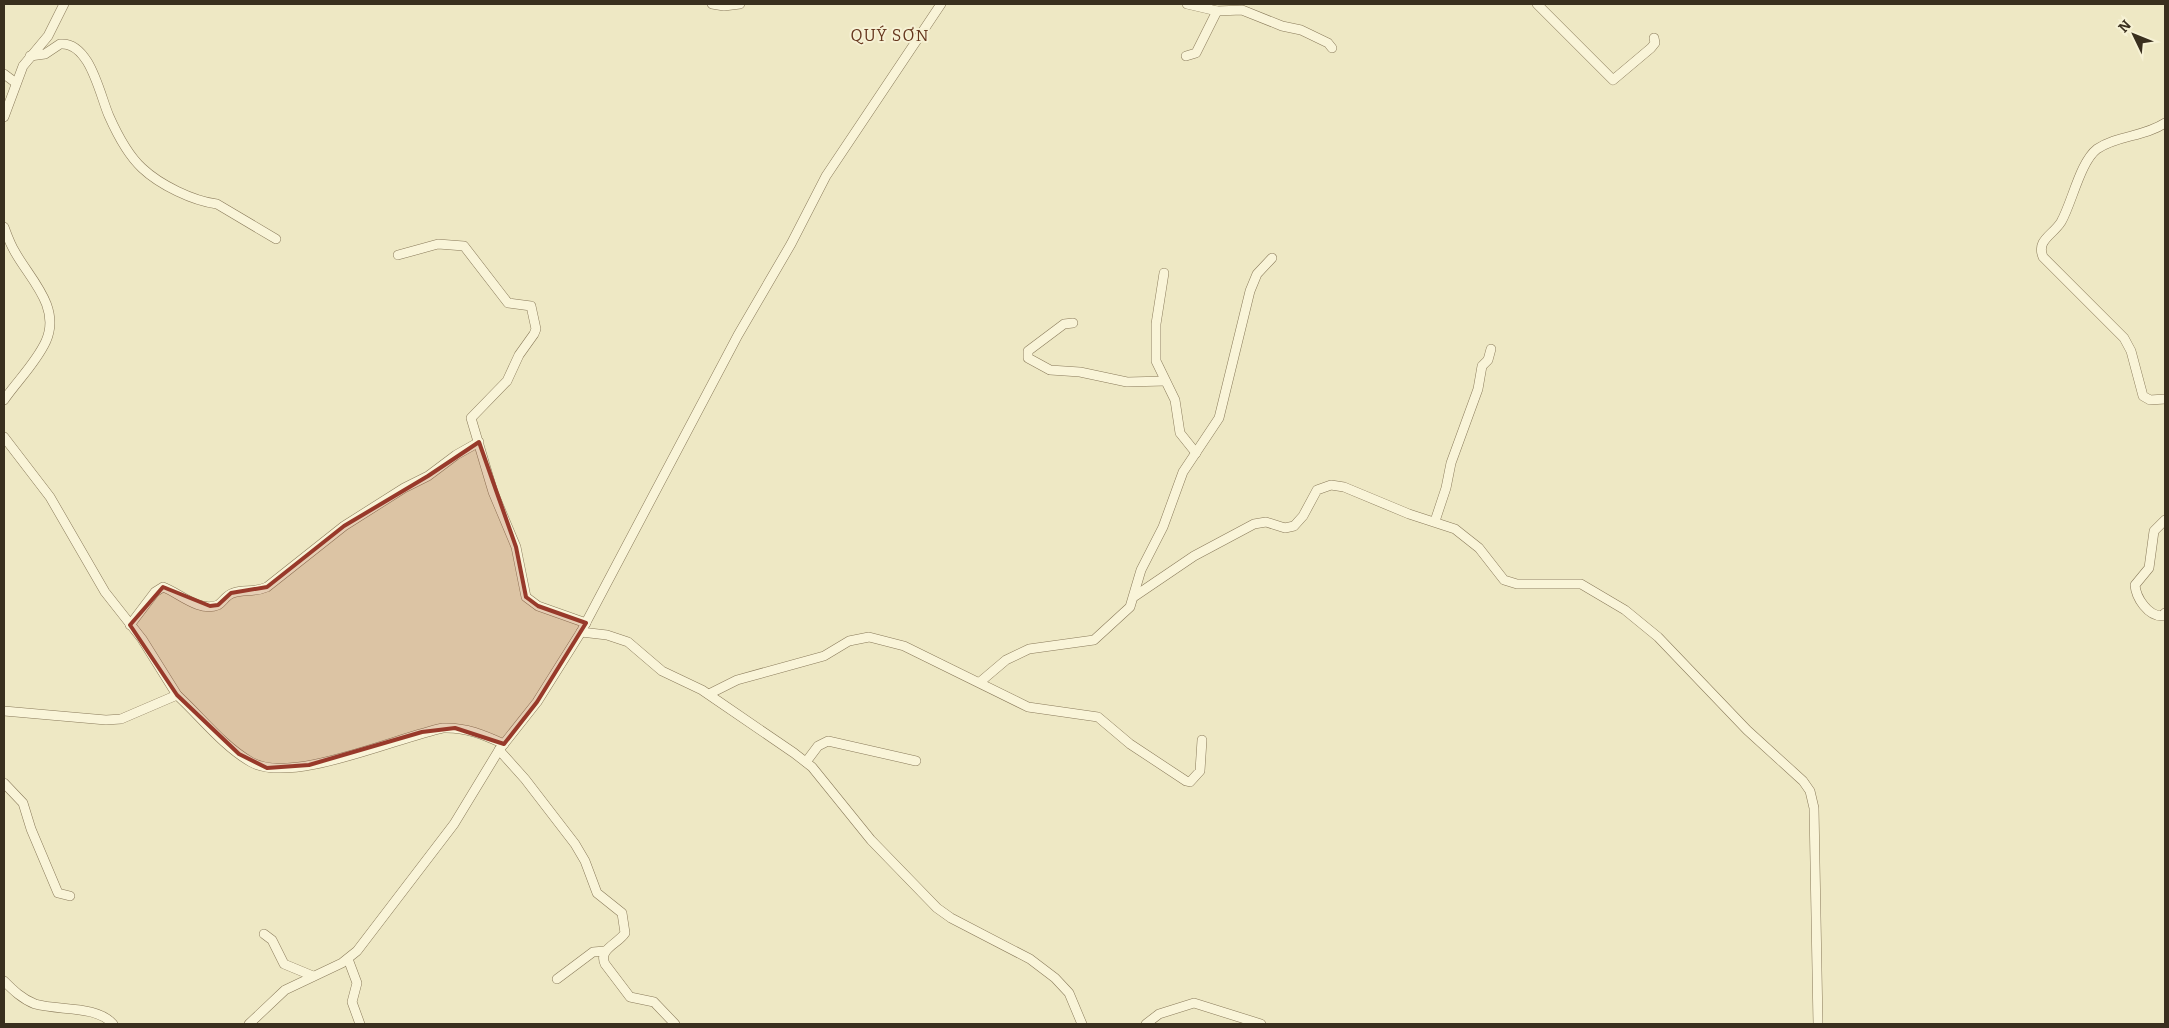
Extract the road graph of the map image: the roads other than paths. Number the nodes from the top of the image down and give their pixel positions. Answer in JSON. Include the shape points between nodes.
{"nodes":[{"id":1,"x":64,"y":4,"type":"edge"},
{"id":2,"x":712,"y":4,"type":"edge"},
{"id":3,"x":740,"y":4,"type":"edge"},
{"id":4,"x":941,"y":4,"type":"edge"},
{"id":5,"x":1187,"y":4,"type":"edge"},
{"id":6,"x":1537,"y":4,"type":"edge"},
{"id":7,"x":1217,"y":11,"type":"junction"},
{"id":8,"x":1654,"y":38,"type":"dead end"},
{"id":9,"x":1332,"y":48,"type":"dead end"},
{"id":10,"x":30,"y":56,"type":"junction"},
{"id":11,"x":1186,"y":56,"type":"dead end"},
{"id":12,"x":4,"y":74,"type":"edge"},
{"id":13,"x":16,"y":83,"type":"junction"},
{"id":14,"x":4,"y":117,"type":"edge"},
{"id":15,"x":2165,"y":123,"type":"edge"},
{"id":16,"x":4,"y":227,"type":"edge"},
{"id":17,"x":276,"y":239,"type":"dead end"},
{"id":18,"x":398,"y":255,"type":"dead end"},
{"id":19,"x":1272,"y":258,"type":"dead end"},
{"id":20,"x":1164,"y":273,"type":"dead end"},
{"id":21,"x":1074,"y":323,"type":"dead end"},
{"id":22,"x":1491,"y":349,"type":"dead end"},
{"id":23,"x":1165,"y":381,"type":"junction"},
{"id":24,"x":2165,"y":399,"type":"edge"},
{"id":25,"x":4,"y":400,"type":"edge"},
{"id":26,"x":4,"y":437,"type":"edge"},
{"id":27,"x":479,"y":442,"type":"junction"},
{"id":28,"x":1196,"y":453,"type":"junction"},
{"id":29,"x":2165,"y":520,"type":"edge"},
{"id":30,"x":1434,"y":522,"type":"junction"},
{"id":31,"x":1135,"y":596,"type":"junction"},
{"id":32,"x":2165,"y":613,"type":"edge"},
{"id":33,"x":586,"y":623,"type":"junction"},
{"id":34,"x":130,"y":625,"type":"junction"},
{"id":35,"x":581,"y":632,"type":"junction"},
{"id":36,"x":980,"y":682,"type":"junction"},
{"id":37,"x":709,"y":694,"type":"junction"},
{"id":38,"x":177,"y":695,"type":"junction"},
{"id":39,"x":4,"y":710,"type":"edge"},
{"id":40,"x":1202,"y":740,"type":"dead end"},
{"id":41,"x":502,"y":747,"type":"junction"},
{"id":42,"x":916,"y":761,"type":"dead end"},
{"id":43,"x":806,"y":762,"type":"junction"},
{"id":44,"x":4,"y":783,"type":"edge"},
{"id":45,"x":70,"y":896,"type":"dead end"},
{"id":46,"x":264,"y":934,"type":"dead end"},
{"id":47,"x":605,"y":951,"type":"junction"},
{"id":48,"x":348,"y":959,"type":"junction"},
{"id":49,"x":313,"y":976,"type":"junction"},
{"id":50,"x":557,"y":979,"type":"dead end"},
{"id":51,"x":4,"y":981,"type":"edge"},
{"id":52,"x":113,"y":1024,"type":"edge"},
{"id":53,"x":249,"y":1024,"type":"edge"},
{"id":54,"x":360,"y":1024,"type":"edge"},
{"id":55,"x":675,"y":1024,"type":"edge"},
{"id":56,"x":1082,"y":1024,"type":"edge"},
{"id":57,"x":1146,"y":1024,"type":"edge"},
{"id":58,"x":1261,"y":1024,"type":"edge"},
{"id":59,"x":1818,"y":1024,"type":"edge"}],
"edges":[{"from":1,"to":10,"type":"street","via":[[48,36]]},
{"from":2,"to":3,"type":"street"},
{"from":4,"to":33,"type":"street","via":[[826,176]]},
{"from":5,"to":7,"type":"street"},
{"from":6,"to":8,"type":"street","via":[[1613,80],[1651,48]]},
{"from":7,"to":9,"type":"street","via":[[1242,10],[1301,30]]},
{"from":7,"to":11,"type":"street","via":[[1196,53]]},
{"from":10,"to":13,"type":"street"},
{"from":10,"to":17,"type":"street","via":[[45,54],[60,44],[77,49],[93,71],[117,132],[141,167],[159,180],[207,204],[217,204]]},
{"from":12,"to":13,"type":"street"},
{"from":13,"to":14,"type":"street"},
{"from":15,"to":24,"type":"street","via":[[2149,132],[2108,143],[2094,152],[2060,223],[2041,247],[2043,257],[2124,338],[2131,351],[2143,396],[2150,400]]},
{"from":16,"to":25,"type":"street","via":[[14,250],[44,296],[50,321],[38,355]]},
{"from":18,"to":27,"type":"street","via":[[438,244],[464,246],[508,302],[531,306],[534,334],[519,355],[507,381],[471,418]]},
{"from":19,"to":28,"type":"street","via":[[1257,274],[1250,291],[1219,418]]},
{"from":20,"to":23,"type":"street","via":[[1156,324],[1156,361]]},
{"from":21,"to":23,"type":"street","via":[[1064,324],[1028,351],[1028,358],[1050,370],[1080,372],[1127,382]]},
{"from":22,"to":30,"type":"street","via":[[1482,366],[1478,389]]},
{"from":23,"to":28,"type":"street","via":[[1175,400],[1180,434]]},
{"from":26,"to":34,"type":"street","via":[[50,497],[106,592]]},
{"from":27,"to":33,"type":"street","via":[[516,547],[526,597],[538,606]]},
{"from":27,"to":34,"type":"street","via":[[344,526],[267,587],[231,593],[218,605],[210,606],[186,599],[163,586]]},
{"from":28,"to":31,"type":"street","via":[[1182,472],[1163,527],[1144,562]]},
{"from":29,"to":32,"type":"street","via":[[2154,532],[2148,568],[2135,585],[2145,607],[2155,615]]},
{"from":30,"to":31,"type":"street","via":[[1344,487],[1326,485],[1317,490],[1294,526],[1285,528],[1266,522],[1254,524],[1194,556]]},
{"from":30,"to":59,"type":"street","via":[[1455,528],[1469,538],[1504,580],[1517,584],[1581,584],[1625,610],[1658,637],[1747,730],[1803,781],[1810,791],[1814,808]]},
{"from":31,"to":36,"type":"street","via":[[1125,614],[1099,638],[1084,643],[1029,649],[1006,660]]},
{"from":33,"to":35,"type":"street"},
{"from":34,"to":38,"type":"street"},
{"from":35,"to":37,"type":"street","via":[[621,639],[662,671]]},
{"from":35,"to":41,"type":"street","via":[[537,702]]},
{"from":36,"to":37,"type":"street","via":[[904,646],[869,637],[856,638],[824,656],[737,680]]},
{"from":36,"to":40,"type":"street","via":[[1015,702],[1039,710],[1098,716],[1144,754],[1186,781],[1190,782],[1200,771]]},
{"from":37,"to":43,"type":"street"},
{"from":38,"to":39,"type":"street","via":[[121,719]]},
{"from":38,"to":41,"type":"street","via":[[239,754],[267,768],[309,765],[443,728],[477,732]]},
{"from":41,"to":47,"type":"street","via":[[575,844],[597,893],[622,913],[625,933]]},
{"from":41,"to":48,"type":"street","via":[[454,824]]},
{"from":42,"to":43,"type":"street","via":[[828,741],[818,746]]},
{"from":43,"to":56,"type":"street","via":[[871,840],[928,900],[951,918],[1023,956],[1055,978],[1069,993]]},
{"from":44,"to":45,"type":"street","via":[[23,803],[58,893]]},
{"from":46,"to":49,"type":"street","via":[[272,940],[284,964]]},
{"from":47,"to":50,"type":"street","via":[[592,952]]},
{"from":47,"to":55,"type":"street","via":[[605,964],[630,998],[654,1002]]},
{"from":48,"to":49,"type":"street"},
{"from":48,"to":54,"type":"street","via":[[356,983],[352,1002]]},
{"from":49,"to":53,"type":"street","via":[[285,990]]},
{"from":51,"to":52,"type":"street","via":[[17,994],[35,1004],[99,1013]]},
{"from":57,"to":58,"type":"street","via":[[1159,1014],[1194,1003]]}]}
